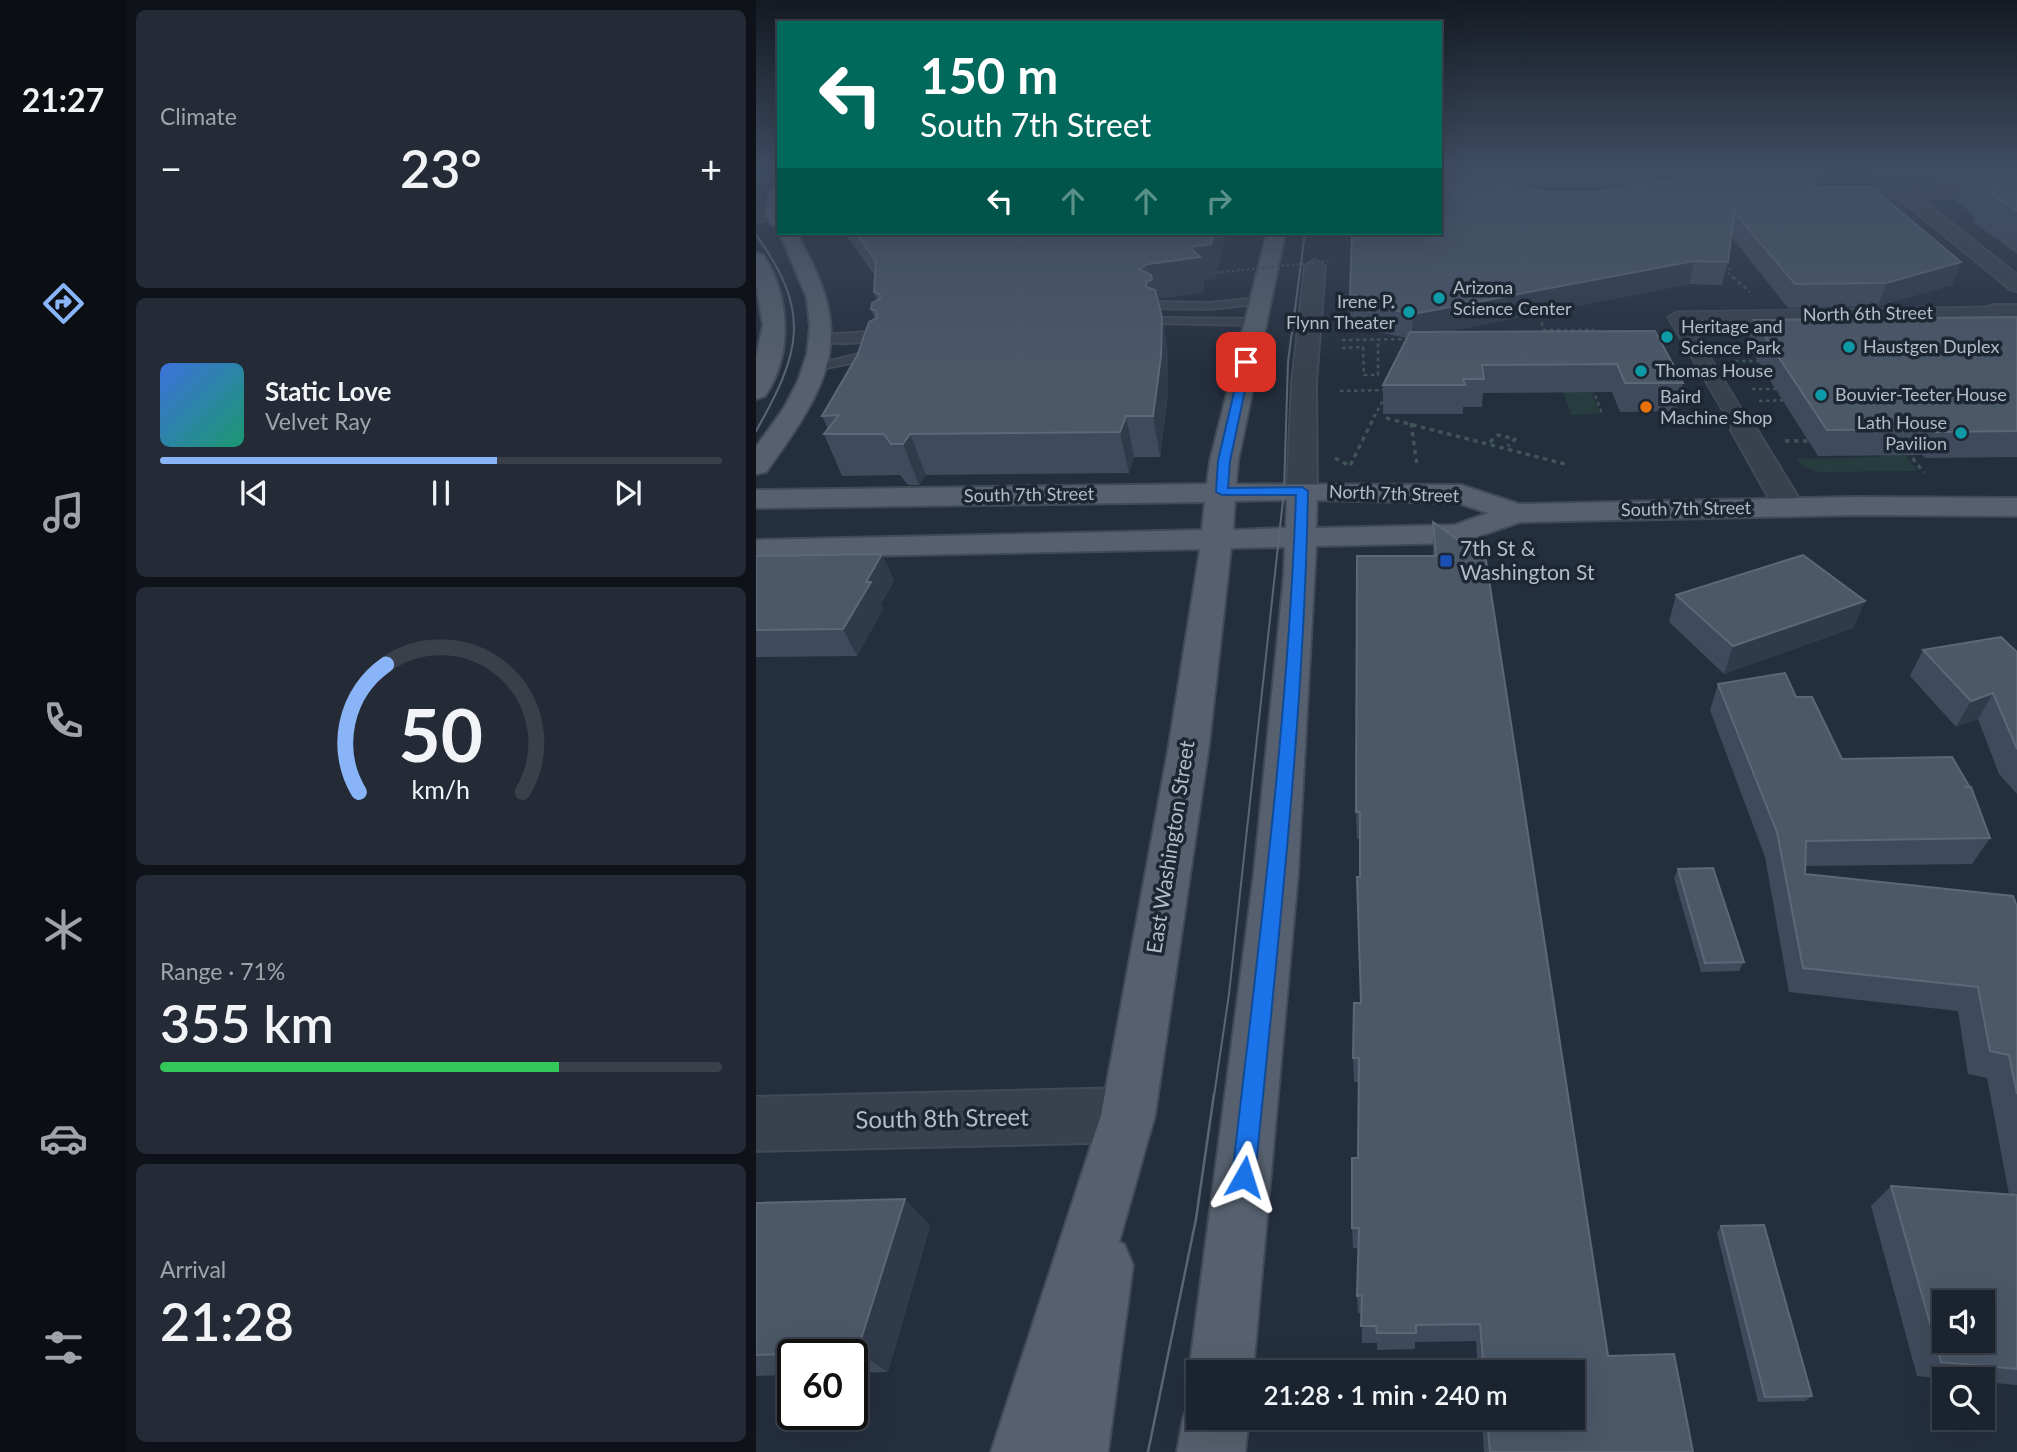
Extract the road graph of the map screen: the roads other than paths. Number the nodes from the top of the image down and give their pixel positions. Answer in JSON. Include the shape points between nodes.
{"nodes":[{"id":1,"x":787,"y":236,"type":"edge"},
{"id":2,"x":1275,"y":236,"type":"edge"},
{"id":3,"x":1961,"y":236,"type":"edge"},
{"id":4,"x":1320,"y":257,"type":"road end"},
{"id":5,"x":756,"y":259,"type":"edge"},
{"id":6,"x":2008,"y":270,"type":"edge"},
{"id":7,"x":2017,"y":285,"type":"edge"},
{"id":8,"x":1153,"y":305,"type":"edge"},
{"id":9,"x":1257,"y":312,"type":"junction"},
{"id":10,"x":2006,"y":312,"type":"edge"},
{"id":11,"x":1159,"y":321,"type":"edge"},
{"id":12,"x":887,"y":334,"type":"edge"},
{"id":13,"x":822,"y":337,"type":"junction"},
{"id":14,"x":884,"y":352,"type":"edge"},
{"id":15,"x":816,"y":366,"type":"junction"},
{"id":16,"x":756,"y":391,"type":"edge"},
{"id":17,"x":1744,"y":430,"type":"joint"},
{"id":18,"x":756,"y":466,"type":"edge"},
{"id":19,"x":1222,"y":492,"type":"junction"},
{"id":20,"x":756,"y":499,"type":"edge"},
{"id":21,"x":1789,"y":507,"type":"junction"},
{"id":22,"x":2017,"y":507,"type":"edge"},
{"id":23,"x":1516,"y":513,"type":"junction"},
{"id":24,"x":1301,"y":514,"type":"junction"},
{"id":25,"x":1218,"y":540,"type":"junction"},
{"id":26,"x":756,"y":549,"type":"edge"},
{"id":27,"x":1128,"y":1115,"type":"junction"},
{"id":28,"x":756,"y":1124,"type":"edge"},
{"id":29,"x":1223,"y":1360,"type":"edge"},
{"id":30,"x":1215,"y":1430,"type":"edge"},
{"id":31,"x":1025,"y":1452,"type":"edge"},
{"id":32,"x":1074,"y":1452,"type":"edge"},
{"id":33,"x":1212,"y":1452,"type":"edge"}],
"edges":[{"from":1,"to":13,"type":"main road","via":[[805,261],[818,292]]},
{"from":2,"to":9,"type":"main road","name":"East Washington Street"},
{"from":3,"to":6,"type":"street"},
{"from":4,"to":24,"type":"street","via":[[1304,383]]},
{"from":5,"to":16,"type":"main road","via":[[769,289],[775,328],[775,341]]},
{"from":6,"to":7,"type":"street"},
{"from":8,"to":9,"type":"lane"},
{"from":9,"to":11,"type":"lane"},
{"from":9,"to":19,"type":"main road","name":"East Washington Street","via":[[1224,461]]},
{"from":10,"to":17,"type":"street","name":"North 6th Street","via":[[1677,317]]},
{"from":12,"to":13,"type":"lane"},
{"from":13,"to":15,"type":"main road"},
{"from":14,"to":15,"type":"lane"},
{"from":15,"to":18,"type":"main road","via":[[789,424]]},
{"from":17,"to":21,"type":"street"},
{"from":19,"to":20,"type":"main road","name":"South 7th Street"},
{"from":19,"to":24,"type":"main road","name":"South 7th Street"},
{"from":19,"to":25,"type":"main road","name":"East Washington Street"},
{"from":21,"to":22,"type":"main road","name":"South 7th Street"},
{"from":21,"to":23,"type":"main road","name":"South 7th Street"},
{"from":23,"to":24,"type":"main road","name":"North 7th Street","via":[[1461,494]]},
{"from":23,"to":24,"type":"main road","name":"North 7th Street","via":[[1459,534]]},
{"from":24,"to":25,"type":"main road"},
{"from":24,"to":29,"type":"main road","via":[[1276,873]]},
{"from":25,"to":26,"type":"main road"},
{"from":25,"to":27,"type":"main road","name":"East Washington Street"},
{"from":27,"to":28,"type":"street","name":"South 8th Street"},
{"from":27,"to":31,"type":"main road","name":"East Washington Street"},
{"from":27,"to":32,"type":"main road"},
{"from":30,"to":33,"type":"main road"}]}
